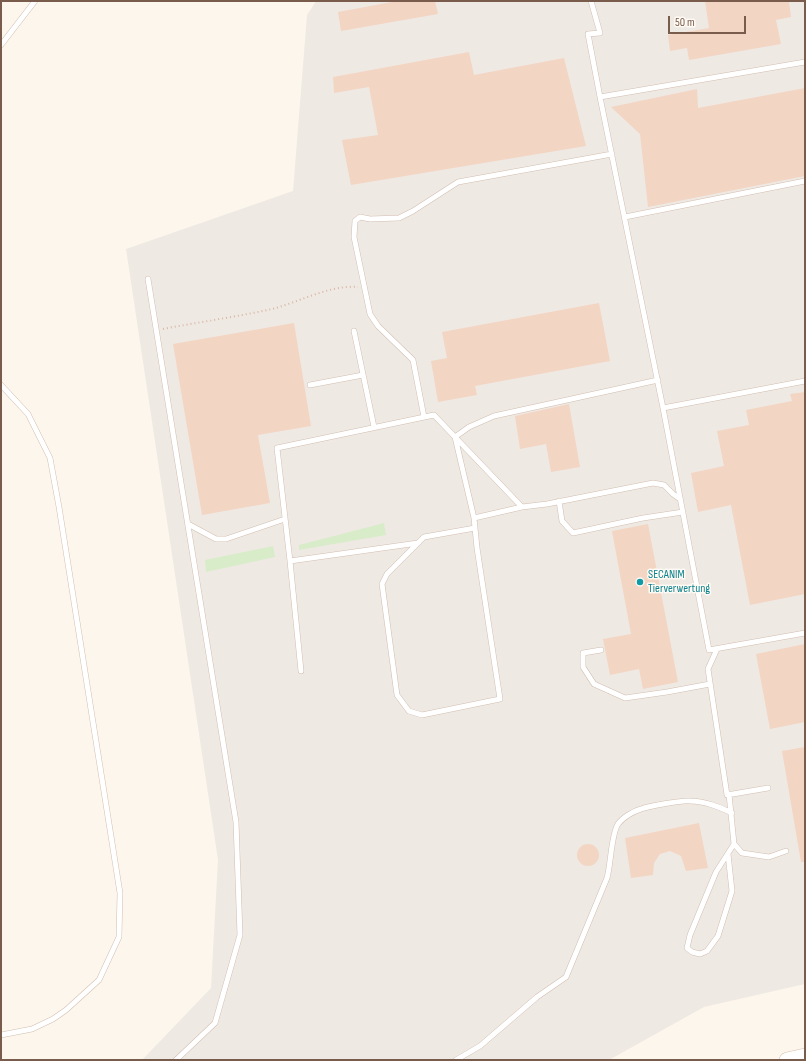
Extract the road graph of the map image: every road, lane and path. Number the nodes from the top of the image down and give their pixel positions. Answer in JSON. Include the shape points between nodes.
{"nodes":[{"id":1,"x":35,"y":1,"type":"edge"},
{"id":2,"x":591,"y":1,"type":"edge"},
{"id":3,"x":1,"y":45,"type":"edge"},
{"id":4,"x":805,"y":62,"type":"edge"},
{"id":5,"x":600,"y":97,"type":"junction"},
{"id":6,"x":612,"y":154,"type":"junction"},
{"id":7,"x":805,"y":181,"type":"edge"},
{"id":8,"x":625,"y":217,"type":"junction"},
{"id":9,"x":148,"y":280,"type":"dead end"},
{"id":10,"x":364,"y":287,"type":"junction"},
{"id":11,"x":156,"y":330,"type":"junction"},
{"id":12,"x":354,"y":331,"type":"dead end"},
{"id":13,"x":364,"y":374,"type":"junction"},
{"id":14,"x":658,"y":380,"type":"junction"},
{"id":15,"x":805,"y":381,"type":"edge"},
{"id":16,"x":1,"y":385,"type":"edge"},
{"id":17,"x":310,"y":385,"type":"dead end"},
{"id":18,"x":663,"y":408,"type":"junction"},
{"id":19,"x":424,"y":417,"type":"junction"},
{"id":20,"x":374,"y":427,"type":"junction"},
{"id":21,"x":455,"y":437,"type":"junction"},
{"id":22,"x":680,"y":499,"type":"junction"},
{"id":23,"x":559,"y":501,"type":"junction"},
{"id":24,"x":522,"y":507,"type":"junction"},
{"id":25,"x":683,"y":512,"type":"junction"},
{"id":26,"x":474,"y":518,"type":"junction"},
{"id":27,"x":285,"y":520,"type":"junction"},
{"id":28,"x":188,"y":524,"type":"junction"},
{"id":29,"x":475,"y":528,"type":"junction"},
{"id":30,"x":418,"y":543,"type":"junction"},
{"id":31,"x":290,"y":561,"type":"junction"},
{"id":32,"x":805,"y":633,"type":"edge"},
{"id":33,"x":717,"y":649,"type":"junction"},
{"id":34,"x":601,"y":650,"type":"dead end"},
{"id":35,"x":301,"y":671,"type":"dead end"},
{"id":36,"x":710,"y":684,"type":"junction"},
{"id":37,"x":768,"y":788,"type":"dead end"},
{"id":38,"x":729,"y":794,"type":"junction"},
{"id":39,"x":732,"y":813,"type":"junction"},
{"id":40,"x":734,"y":844,"type":"junction"},
{"id":41,"x":786,"y":851,"type":"dead end"},
{"id":42,"x":728,"y":854,"type":"junction"},
{"id":43,"x":1,"y":1035,"type":"edge"},
{"id":44,"x":805,"y":1056,"type":"edge"},
{"id":45,"x":176,"y":1060,"type":"edge"},
{"id":46,"x":456,"y":1060,"type":"edge"},
{"id":47,"x":787,"y":1060,"type":"edge"}],
"edges":[{"from":1,"to":3,"type":"lane"},
{"from":2,"to":5,"type":"lane","via":[[600,33],[588,34]]},
{"from":4,"to":5,"type":"lane"},
{"from":5,"to":6,"type":"lane"},
{"from":6,"to":8,"type":"lane"},
{"from":6,"to":10,"type":"lane","via":[[458,182],[399,218],[360,217],[355,221],[354,237]]},
{"from":7,"to":8,"type":"lane"},
{"from":8,"to":14,"type":"lane"},
{"from":9,"to":11,"type":"lane"},
{"from":10,"to":11,"type":"path","via":[[349,286],[273,308]]},
{"from":10,"to":19,"type":"lane","via":[[370,314],[378,326],[413,360]]},
{"from":11,"to":28,"type":"lane"},
{"from":12,"to":13,"type":"lane"},
{"from":13,"to":17,"type":"lane"},
{"from":13,"to":20,"type":"lane"},
{"from":14,"to":18,"type":"lane"},
{"from":14,"to":21,"type":"lane","via":[[494,416]]},
{"from":15,"to":18,"type":"lane"},
{"from":16,"to":43,"type":"lane","via":[[28,414],[50,458],[120,893],[119,937],[99,980],[53,1019],[32,1029]]},
{"from":18,"to":22,"type":"lane"},
{"from":19,"to":20,"type":"lane"},
{"from":19,"to":21,"type":"lane","via":[[434,415]]},
{"from":20,"to":27,"type":"lane","via":[[277,448]]},
{"from":21,"to":24,"type":"lane"},
{"from":21,"to":26,"type":"lane"},
{"from":22,"to":23,"type":"lane","via":[[664,485],[653,483]]},
{"from":22,"to":25,"type":"lane"},
{"from":23,"to":24,"type":"lane"},
{"from":23,"to":25,"type":"lane","via":[[562,521],[573,533]]},
{"from":24,"to":26,"type":"lane"},
{"from":25,"to":33,"type":"lane","via":[[709,650]]},
{"from":26,"to":29,"type":"lane"},
{"from":27,"to":28,"type":"lane","via":[[226,539],[216,539]]},
{"from":27,"to":31,"type":"lane"},
{"from":28,"to":45,"type":"lane","via":[[236,822],[240,935],[215,1023]]},
{"from":29,"to":30,"type":"lane","via":[[424,537]]},
{"from":29,"to":30,"type":"lane","via":[[500,699],[422,715],[409,711],[397,695],[382,584],[387,574]]},
{"from":30,"to":31,"type":"lane"},
{"from":31,"to":35,"type":"lane"},
{"from":32,"to":33,"type":"lane"},
{"from":33,"to":36,"type":"lane","via":[[708,669]]},
{"from":34,"to":36,"type":"lane","via":[[583,653],[583,667],[594,684],[625,698]]},
{"from":36,"to":38,"type":"lane","via":[[727,795]]},
{"from":37,"to":38,"type":"lane"},
{"from":38,"to":39,"type":"lane"},
{"from":39,"to":40,"type":"lane"},
{"from":39,"to":46,"type":"lane","via":[[706,803],[690,801],[642,809],[618,824],[607,878],[566,977],[537,997],[480,1046]]},
{"from":40,"to":41,"type":"lane","via":[[742,853],[769,857]]},
{"from":40,"to":42,"type":"lane"},
{"from":42,"to":42,"type":"lane","via":[[716,872],[690,935],[687,948],[692,952],[700,954],[707,951],[718,936],[732,891]]},
{"from":44,"to":47,"type":"street"}]}
